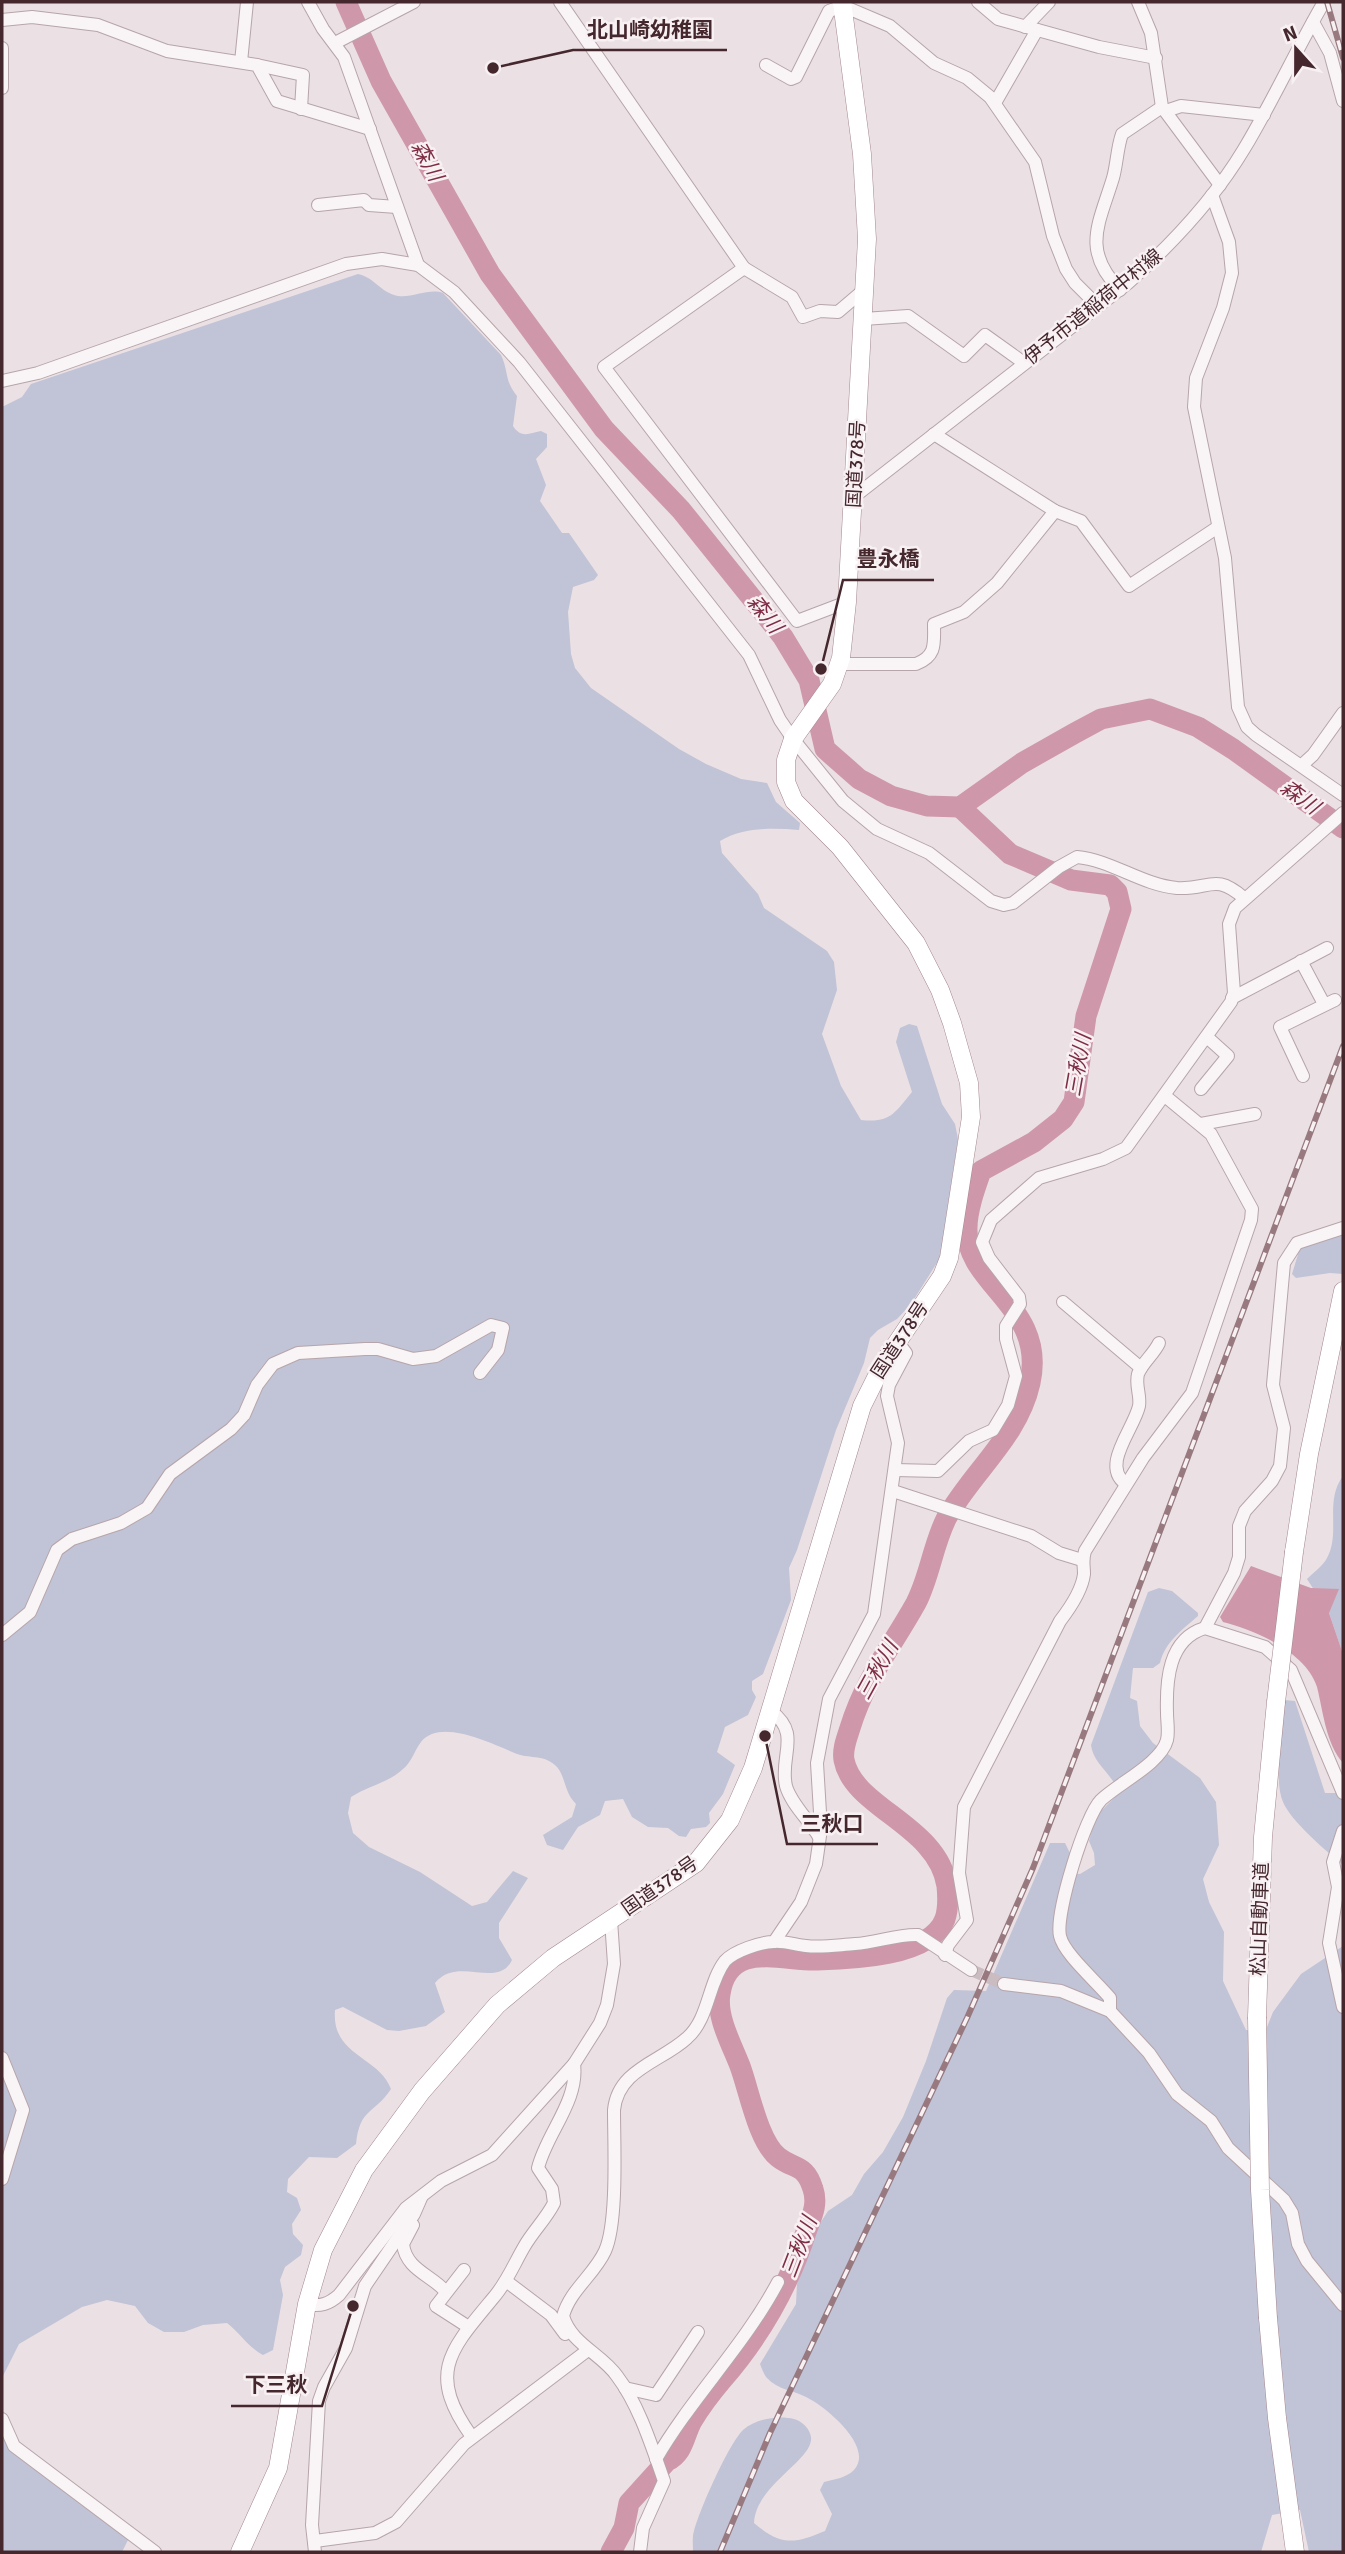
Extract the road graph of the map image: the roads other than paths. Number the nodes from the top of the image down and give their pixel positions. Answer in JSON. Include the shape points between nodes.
{"nodes":[{"id":1,"x":247,"y":2,"type":"edge"},
{"id":2,"x":308,"y":2,"type":"edge"},
{"id":3,"x":414,"y":2,"type":"edge"},
{"id":4,"x":560,"y":2,"type":"edge"},
{"id":5,"x":978,"y":2,"type":"edge"},
{"id":6,"x":1049,"y":2,"type":"edge"},
{"id":7,"x":1138,"y":2,"type":"edge"},
{"id":8,"x":842,"y":4,"type":"edge"},
{"id":9,"x":1317,"y":9,"type":"edge"},
{"id":10,"x":2,"y":20,"type":"edge"},
{"id":11,"x":1031,"y":28,"type":"junction"},
{"id":12,"x":335,"y":43,"type":"junction"},
{"id":13,"x":2,"y":48,"type":"edge"},
{"id":14,"x":1156,"y":58,"type":"junction"},
{"id":15,"x":241,"y":62,"type":"junction"},
{"id":16,"x":257,"y":65,"type":"junction"},
{"id":17,"x":766,"y":65,"type":"dead end"},
{"id":18,"x":2,"y":88,"type":"edge"},
{"id":19,"x":1343,"y":101,"type":"edge"},
{"id":20,"x":995,"y":103,"type":"junction"},
{"id":21,"x":301,"y":108,"type":"junction"},
{"id":22,"x":1164,"y":109,"type":"junction"},
{"id":23,"x":1264,"y":115,"type":"junction"},
{"id":24,"x":370,"y":129,"type":"junction"},
{"id":25,"x":1216,"y":190,"type":"junction"},
{"id":26,"x":318,"y":205,"type":"dead end"},
{"id":27,"x":397,"y":207,"type":"junction"},
{"id":28,"x":418,"y":265,"type":"junction"},
{"id":29,"x":744,"y":268,"type":"junction"},
{"id":30,"x":864,"y":289,"type":"junction"},
{"id":31,"x":1120,"y":290,"type":"junction"},
{"id":32,"x":1098,"y":306,"type":"junction"},
{"id":33,"x":863,"y":319,"type":"junction"},
{"id":34,"x":1024,"y":363,"type":"junction"},
{"id":35,"x":2,"y":382,"type":"edge"},
{"id":36,"x":934,"y":434,"type":"junction"},
{"id":37,"x":855,"y":496,"type":"junction"},
{"id":38,"x":1055,"y":511,"type":"junction"},
{"id":39,"x":1218,"y":527,"type":"junction"},
{"id":40,"x":847,"y":602,"type":"junction"},
{"id":41,"x":838,"y":664,"type":"junction"},
{"id":42,"x":1343,"y":713,"type":"edge"},
{"id":43,"x":798,"y":732,"type":"junction"},
{"id":44,"x":1302,"y":765,"type":"junction"},
{"id":45,"x":1343,"y":795,"type":"edge"},
{"id":46,"x":1343,"y":813,"type":"edge"},
{"id":47,"x":1244,"y":898,"type":"junction"},
{"id":48,"x":1327,"y":948,"type":"dead end"},
{"id":49,"x":1301,"y":961,"type":"junction"},
{"id":50,"x":1232,"y":998,"type":"junction"},
{"id":51,"x":1208,"y":1038,"type":"junction"},
{"id":52,"x":1303,"y":1076,"type":"dead end"},
{"id":53,"x":1200,"y":1089,"type":"dead end"},
{"id":54,"x":1165,"y":1096,"type":"junction"},
{"id":55,"x":1255,"y":1114,"type":"dead end"},
{"id":56,"x":1201,"y":1124,"type":"junction"},
{"id":57,"x":1343,"y":1227,"type":"edge"},
{"id":58,"x":1343,"y":1291,"type":"edge"},
{"id":59,"x":1063,"y":1303,"type":"dead end"},
{"id":60,"x":897,"y":1341,"type":"junction"},
{"id":61,"x":1159,"y":1343,"type":"dead end"},
{"id":62,"x":1141,"y":1368,"type":"junction"},
{"id":63,"x":481,"y":1373,"type":"dead end"},
{"id":64,"x":895,"y":1470,"type":"junction"},
{"id":65,"x":1126,"y":1484,"type":"junction"},
{"id":66,"x":893,"y":1491,"type":"junction"},
{"id":67,"x":1082,"y":1560,"type":"junction"},
{"id":68,"x":1205,"y":1628,"type":"junction"},
{"id":69,"x":2,"y":1635,"type":"edge"},
{"id":70,"x":771,"y":1711,"type":"junction"},
{"id":71,"x":1343,"y":1793,"type":"edge"},
{"id":72,"x":1343,"y":1831,"type":"edge"},
{"id":73,"x":820,"y":1838,"type":"junction"},
{"id":74,"x":611,"y":1920,"type":"junction"},
{"id":75,"x":774,"y":1942,"type":"junction"},
{"id":76,"x":945,"y":1955,"type":"junction"},
{"id":77,"x":971,"y":1970,"type":"tunnel mouth"},
{"id":78,"x":1004,"y":1984,"type":"tunnel mouth"},
{"id":79,"x":1343,"y":2007,"type":"edge"},
{"id":80,"x":1110,"y":2011,"type":"junction"},
{"id":81,"x":2,"y":2058,"type":"edge"},
{"id":82,"x":574,"y":2064,"type":"junction"},
{"id":83,"x":2,"y":2179,"type":"edge"},
{"id":84,"x":423,"y":2194,"type":"junction"},
{"id":85,"x":414,"y":2214,"type":"junction"},
{"id":86,"x":464,"y":2270,"type":"dead end"},
{"id":87,"x":506,"y":2281,"type":"junction"},
{"id":88,"x":778,"y":2283,"type":"dead end"},
{"id":89,"x":446,"y":2292,"type":"junction"},
{"id":90,"x":307,"y":2304,"type":"junction"},
{"id":91,"x":1343,"y":2305,"type":"edge"},
{"id":92,"x":467,"y":2326,"type":"junction"},
{"id":93,"x":698,"y":2332,"type":"dead end"},
{"id":94,"x":576,"y":2337,"type":"junction"},
{"id":95,"x":589,"y":2350,"type":"junction"},
{"id":96,"x":625,"y":2388,"type":"junction"},
{"id":97,"x":2,"y":2419,"type":"edge"},
{"id":98,"x":472,"y":2437,"type":"junction"},
{"id":99,"x":657,"y":2461,"type":"junction"},
{"id":100,"x":315,"y":2547,"type":"edge"},
{"id":101,"x":155,"y":2552,"type":"edge"},
{"id":102,"x":240,"y":2552,"type":"edge"},
{"id":103,"x":640,"y":2552,"type":"edge"},
{"id":104,"x":1295,"y":2552,"type":"edge"}],
"edges":[{"from":1,"to":15,"type":"street"},
{"from":2,"to":12,"type":"street"},
{"from":3,"to":12,"type":"street"},
{"from":4,"to":29,"type":"street"},
{"from":5,"to":11,"type":"street","via":[[998,19]]},
{"from":6,"to":11,"type":"street"},
{"from":7,"to":14,"type":"street"},
{"from":8,"to":17,"type":"street","via":[[828,11],[796,77],[791,79]]},
{"from":8,"to":20,"type":"street","via":[[890,26],[934,63],[975,83]]},
{"from":8,"to":30,"type":"highway","name":"国道378号","via":[[862,154],[867,239]]},
{"from":9,"to":19,"type":"street"},
{"from":9,"to":23,"type":"street","name":"伊予市道稲荷中村線"},
{"from":10,"to":15,"type":"street","via":[[32,17],[88,24],[167,51]]},
{"from":11,"to":14,"type":"street"},
{"from":11,"to":20,"type":"street"},
{"from":12,"to":24,"type":"street"},
{"from":13,"to":18,"type":"street"},
{"from":14,"to":22,"type":"street"},
{"from":15,"to":16,"type":"street"},
{"from":16,"to":21,"type":"street","via":[[277,101]]},
{"from":16,"to":21,"type":"street","via":[[303,75]]},
{"from":20,"to":32,"type":"street","via":[[1035,162],[1066,269]]},
{"from":21,"to":24,"type":"street"},
{"from":22,"to":23,"type":"street","via":[[1181,106]]},
{"from":22,"to":25,"type":"street"},
{"from":22,"to":31,"type":"street","via":[[1122,134],[1114,176],[1098,219],[1098,257]]},
{"from":23,"to":25,"type":"street","name":"伊予市道稲荷中村線"},
{"from":24,"to":27,"type":"street"},
{"from":25,"to":31,"type":"street","name":"伊予市道稲荷中村線"},
{"from":25,"to":39,"type":"street","via":[[1232,273],[1193,392]]},
{"from":26,"to":27,"type":"street","via":[[365,200],[369,205]]},
{"from":27,"to":28,"type":"street"},
{"from":28,"to":35,"type":"street","via":[[382,259],[346,264]]},
{"from":28,"to":43,"type":"street","via":[[454,292],[519,362],[749,655],[780,720]]},
{"from":29,"to":30,"type":"street","via":[[792,297],[803,317],[820,311],[838,312]]},
{"from":29,"to":40,"type":"street","via":[[604,367],[797,621]]},
{"from":30,"to":33,"type":"highway","name":"国道378号"},
{"from":31,"to":32,"type":"street","name":"伊予市道稲荷中村線"},
{"from":32,"to":34,"type":"street","name":"伊予市道稲荷中村線"},
{"from":33,"to":34,"type":"street","via":[[908,316],[964,356],[985,335]]},
{"from":33,"to":37,"type":"highway","name":"国道378号"},
{"from":34,"to":36,"type":"street","name":"伊予市道稲荷中村線"},
{"from":36,"to":37,"type":"street","name":"伊予市道稲荷中村線"},
{"from":36,"to":38,"type":"street"},
{"from":37,"to":40,"type":"highway","name":"国道378号"},
{"from":38,"to":39,"type":"street","via":[[1085,525],[1129,586]]},
{"from":38,"to":41,"type":"street","via":[[997,583],[964,611],[934,624],[934,649],[926,660],[916,664]]},
{"from":39,"to":44,"type":"street","via":[[1228,579],[1241,718],[1256,734]]},
{"from":40,"to":41,"type":"highway","name":"国道378号"},
{"from":41,"to":43,"type":"highway","name":"国道378号","via":[[832,684]]},
{"from":42,"to":44,"type":"street"},
{"from":43,"to":47,"type":"street","via":[[843,801],[877,829],[929,853],[996,903],[1013,903],[1077,857],[1178,888],[1221,883]]},
{"from":43,"to":60,"type":"highway","name":"国道378号","via":[[784,770],[789,793],[897,916],[926,958],[970,1083],[969,1136],[949,1258],[942,1276]]},
{"from":44,"to":45,"type":"street"},
{"from":46,"to":47,"type":"street"},
{"from":47,"to":50,"type":"street","via":[[1229,924]]},
{"from":48,"to":49,"type":"street"},
{"from":49,"to":50,"type":"street"},
{"from":49,"to":52,"type":"street","via":[[1329,1002],[1280,1027]]},
{"from":50,"to":51,"type":"street"},
{"from":51,"to":53,"type":"street","via":[[1228,1056]]},
{"from":51,"to":54,"type":"street"},
{"from":54,"to":56,"type":"street"},
{"from":54,"to":64,"type":"street","via":[[1126,1148],[1039,1178],[991,1220],[982,1242],[1020,1297],[1006,1326],[1016,1376],[1008,1405],[993,1430],[969,1441],[938,1471]]},
{"from":55,"to":56,"type":"street"},
{"from":56,"to":65,"type":"street","via":[[1252,1209],[1251,1220],[1192,1393]]},
{"from":57,"to":68,"type":"street","via":[[1297,1243],[1284,1263],[1273,1385],[1284,1428],[1280,1466],[1245,1511],[1234,1573]]},
{"from":58,"to":104,"type":"highway","name":"松山自動車道","bridge":true,"via":[[1294,1552],[1263,1837],[1257,2017],[1259,2176],[1277,2418]]},
{"from":59,"to":62,"type":"street"},
{"from":60,"to":64,"type":"street","via":[[906,1353],[887,1396],[896,1429]]},
{"from":60,"to":70,"type":"highway","name":"国道378号","via":[[862,1406]]},
{"from":61,"to":62,"type":"street"},
{"from":62,"to":65,"type":"street","via":[[1139,1403],[1115,1467],[1116,1476]]},
{"from":63,"to":69,"type":"street","via":[[503,1341],[503,1328],[498,1325],[436,1356],[413,1359],[365,1349],[298,1353],[273,1364],[257,1385],[244,1415],[170,1474],[147,1508],[121,1524],[72,1539],[57,1550],[30,1612]]},
{"from":64,"to":66,"type":"street"},
{"from":65,"to":67,"type":"street"},
{"from":66,"to":67,"type":"street","via":[[1031,1536]]},
{"from":66,"to":73,"type":"street","via":[[874,1614],[829,1699],[816,1784]]},
{"from":67,"to":76,"type":"street","via":[[1084,1575],[1070,1608],[964,1807],[959,1873],[967,1920]]},
{"from":68,"to":71,"type":"street","via":[[1265,1647],[1291,1670]]},
{"from":68,"to":80,"type":"street","via":[[1183,1639],[1169,1672],[1168,1739],[1159,1755],[1092,1811],[1074,1863],[1060,1936],[1072,1957],[1110,1998]]},
{"from":70,"to":73,"type":"street","via":[[782,1719],[788,1734],[785,1770],[789,1793]]},
{"from":70,"to":74,"type":"highway","name":"国道378号","via":[[743,1796],[715,1842],[686,1871]]},
{"from":72,"to":79,"type":"street","via":[[1333,1862],[1338,1887],[1329,1944]]},
{"from":73,"to":75,"type":"street","via":[[809,1884]]},
{"from":74,"to":82,"type":"street","via":[[614,1964],[607,2005]]},
{"from":74,"to":90,"type":"highway","name":"国道378号","via":[[553,1958],[497,2005],[393,2127],[332,2229]]},
{"from":75,"to":76,"type":"street","via":[[809,1947],[918,1935]]},
{"from":75,"to":94,"type":"street","via":[[727,1958],[689,2037],[629,2076],[616,2095],[608,2239],[564,2315]]},
{"from":76,"to":77,"type":"street"},
{"from":78,"to":80,"type":"street","via":[[1061,1991]]},
{"from":80,"to":91,"type":"street","via":[[1149,2053],[1177,2094],[1211,2121],[1228,2148],[1284,2200],[1307,2261]]},
{"from":81,"to":83,"type":"street","via":[[23,2110]]},
{"from":82,"to":84,"type":"street","via":[[492,2155]]},
{"from":82,"to":87,"type":"street","via":[[576,2074],[538,2168],[552,2189],[554,2203]]},
{"from":84,"to":85,"type":"street"},
{"from":84,"to":90,"type":"street","via":[[397,2218],[340,2295],[324,2304]]},
{"from":85,"to":89,"type":"street","via":[[404,2250],[422,2276]]},
{"from":85,"to":100,"type":"street","via":[[365,2286],[346,2348],[319,2401],[312,2525]]},
{"from":86,"to":89,"type":"street"},
{"from":87,"to":92,"type":"street"},
{"from":87,"to":94,"type":"street","via":[[551,2315],[566,2336]]},
{"from":88,"to":99,"type":"street","via":[[678,2422]]},
{"from":89,"to":92,"type":"street","via":[[436,2306]]},
{"from":90,"to":102,"type":"highway","name":"国道378号","via":[[278,2468]]},
{"from":92,"to":98,"type":"street","via":[[448,2367],[447,2389],[455,2413]]},
{"from":93,"to":96,"type":"street","via":[[656,2395]]},
{"from":94,"to":95,"type":"street"},
{"from":95,"to":96,"type":"street"},
{"from":95,"to":98,"type":"street"},
{"from":96,"to":99,"type":"street"},
{"from":97,"to":101,"type":"street","via":[[14,2445]]},
{"from":98,"to":100,"type":"street","via":[[396,2522],[386,2529]]},
{"from":99,"to":103,"type":"street","via":[[664,2481],[643,2528]]}]}
